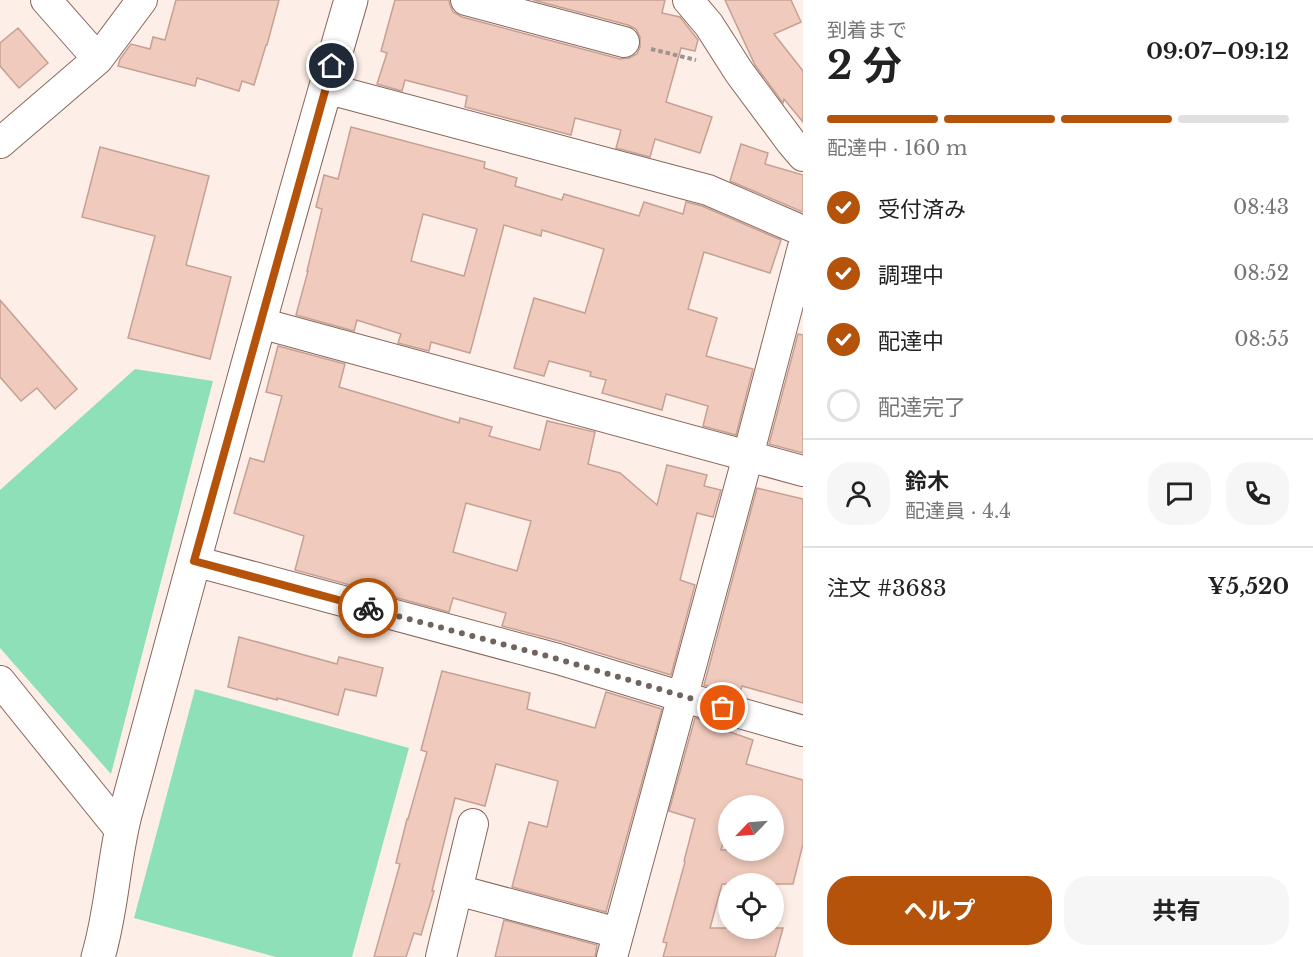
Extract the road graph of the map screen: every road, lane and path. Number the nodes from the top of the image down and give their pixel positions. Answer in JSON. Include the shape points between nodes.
{"nodes":[{"id":1,"x":46,"y":0,"type":"edge"},
{"id":2,"x":142,"y":0,"type":"edge"},
{"id":3,"x":351,"y":0,"type":"edge"},
{"id":4,"x":466,"y":0,"type":"edge"},
{"id":5,"x":688,"y":0,"type":"edge"},
{"id":6,"x":624,"y":42,"type":"joint"},
{"id":7,"x":98,"y":59,"type":"junction"},
{"id":8,"x":739,"y":72,"type":"junction"},
{"id":9,"x":325,"y":88,"type":"junction"},
{"id":10,"x":0,"y":143,"type":"edge"},
{"id":11,"x":803,"y":156,"type":"edge"},
{"id":12,"x":803,"y":231,"type":"edge"},
{"id":13,"x":803,"y":247,"type":"edge"},
{"id":14,"x":260,"y":323,"type":"junction"},
{"id":15,"x":748,"y":456,"type":"junction"},
{"id":16,"x":803,"y":471,"type":"edge"},
{"id":17,"x":194,"y":561,"type":"junction"},
{"id":18,"x":0,"y":681,"type":"edge"},
{"id":19,"x":683,"y":697,"type":"junction"},
{"id":20,"x":803,"y":731,"type":"edge"},
{"id":21,"x":473,"y":824,"type":"dead end"},
{"id":22,"x":121,"y":831,"type":"junction"},
{"id":23,"x":457,"y":890,"type":"junction"},
{"id":24,"x":615,"y":945,"type":"edge"},
{"id":25,"x":98,"y":957,"type":"edge"},
{"id":26,"x":441,"y":957,"type":"edge"}],
"edges":[{"from":1,"to":7,"type":"street"},
{"from":2,"to":7,"type":"street"},
{"from":3,"to":9,"type":"street"},
{"from":4,"to":6,"type":"street"},
{"from":5,"to":8,"type":"street"},
{"from":6,"to":8,"type":"path"},
{"from":7,"to":10,"type":"street"},
{"from":8,"to":11,"type":"street"},
{"from":9,"to":12,"type":"street","via":[[708,190]]},
{"from":9,"to":14,"type":"street"},
{"from":13,"to":15,"type":"street"},
{"from":14,"to":15,"type":"street"},
{"from":14,"to":17,"type":"street"},
{"from":15,"to":16,"type":"street"},
{"from":15,"to":19,"type":"street"},
{"from":17,"to":19,"type":"street","via":[[558,659]]},
{"from":17,"to":22,"type":"street"},
{"from":18,"to":22,"type":"street"},
{"from":19,"to":20,"type":"street"},
{"from":19,"to":24,"type":"street"},
{"from":21,"to":23,"type":"street"},
{"from":22,"to":25,"type":"street"},
{"from":23,"to":24,"type":"street"},
{"from":23,"to":26,"type":"street"}]}
